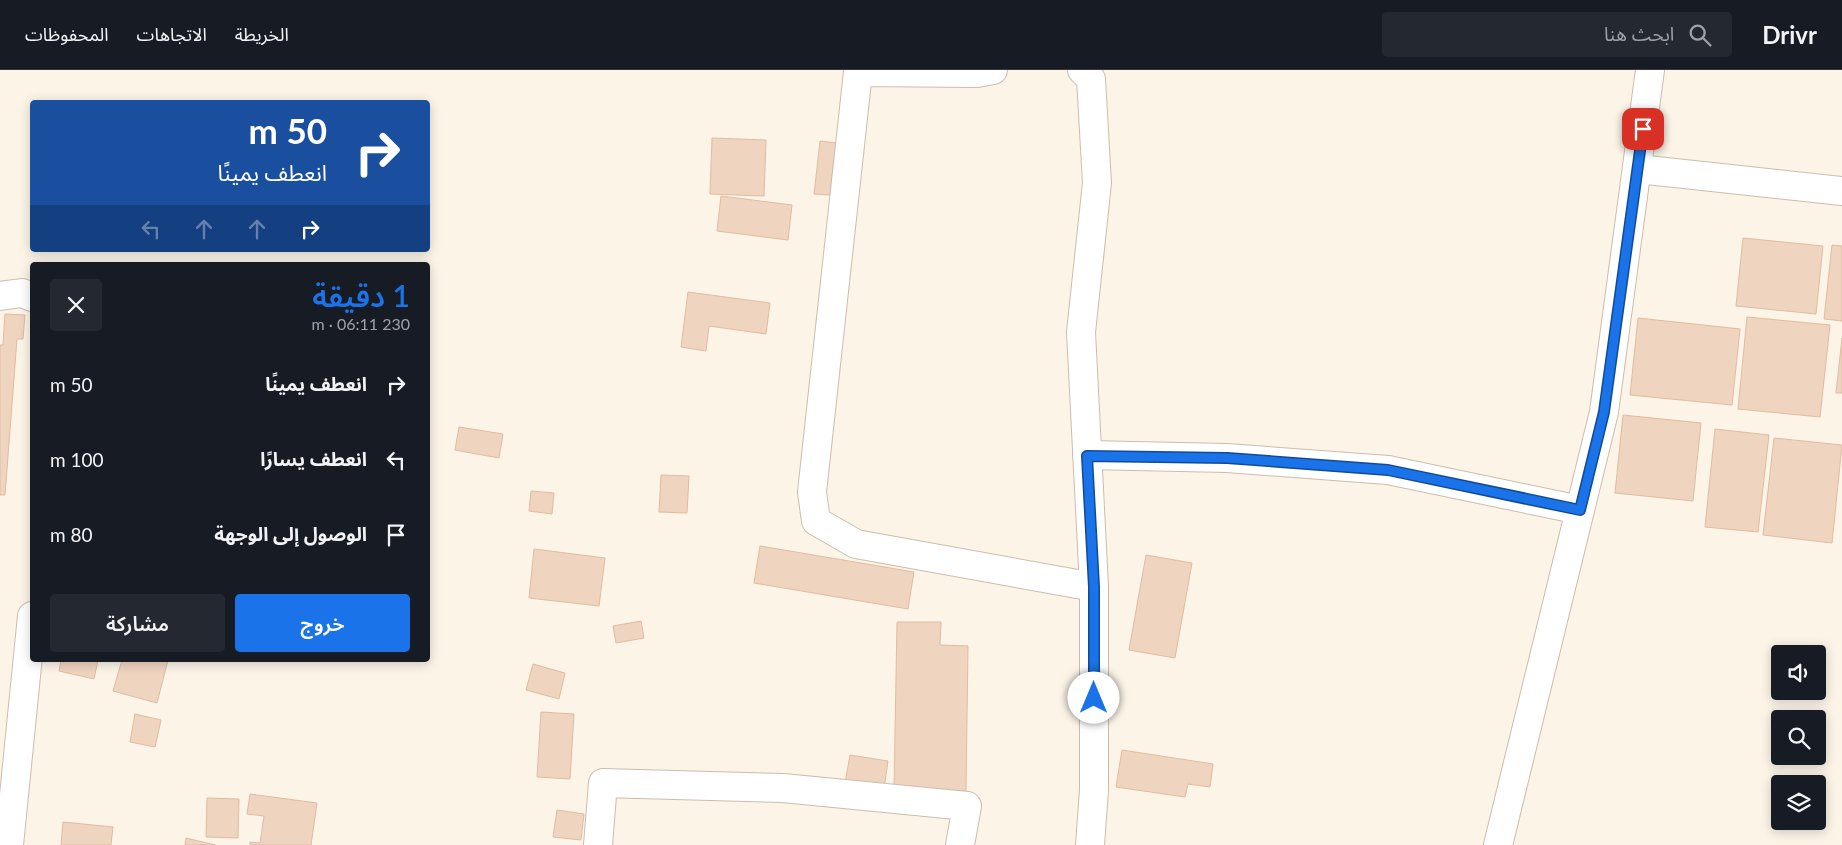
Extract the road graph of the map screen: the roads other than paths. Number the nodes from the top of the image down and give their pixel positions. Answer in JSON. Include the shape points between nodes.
{"nodes":[{"id":1,"x":993,"y":70,"type":"edge"},
{"id":2,"x":1082,"y":70,"type":"edge"},
{"id":3,"x":1650,"y":70,"type":"edge"},
{"id":4,"x":1638,"y":169,"type":"junction"},
{"id":5,"x":1842,"y":191,"type":"edge"},
{"id":6,"x":0,"y":296,"type":"edge"},
{"id":7,"x":30,"y":296,"type":"edge"},
{"id":8,"x":1087,"y":456,"type":"junction"},
{"id":9,"x":1580,"y":510,"type":"junction"},
{"id":10,"x":1094,"y":587,"type":"junction"},
{"id":11,"x":30,"y":636,"type":"edge"},
{"id":12,"x":9,"y":845,"type":"edge"},
{"id":13,"x":598,"y":845,"type":"edge"},
{"id":14,"x":960,"y":845,"type":"edge"},
{"id":15,"x":1090,"y":845,"type":"edge"},
{"id":16,"x":1498,"y":845,"type":"edge"}],
"edges":[{"from":1,"to":10,"type":"street","via":[[977,73],[858,72],[812,492],[816,522],[856,544]]},
{"from":2,"to":8,"type":"street","via":[[1091,79],[1097,184],[1081,332]]},
{"from":3,"to":4,"type":"street"},
{"from":4,"to":5,"type":"street"},
{"from":4,"to":9,"type":"street","via":[[1604,412]]},
{"from":6,"to":7,"type":"street","via":[[22,293]]},
{"from":8,"to":9,"type":"street","via":[[1227,458],[1388,470]]},
{"from":8,"to":10,"type":"street"},
{"from":9,"to":16,"type":"street"},
{"from":10,"to":15,"type":"street","via":[[1094,790]]},
{"from":11,"to":12,"type":"street"},
{"from":13,"to":14,"type":"street","via":[[603,782],[783,788],[967,806]]}]}
